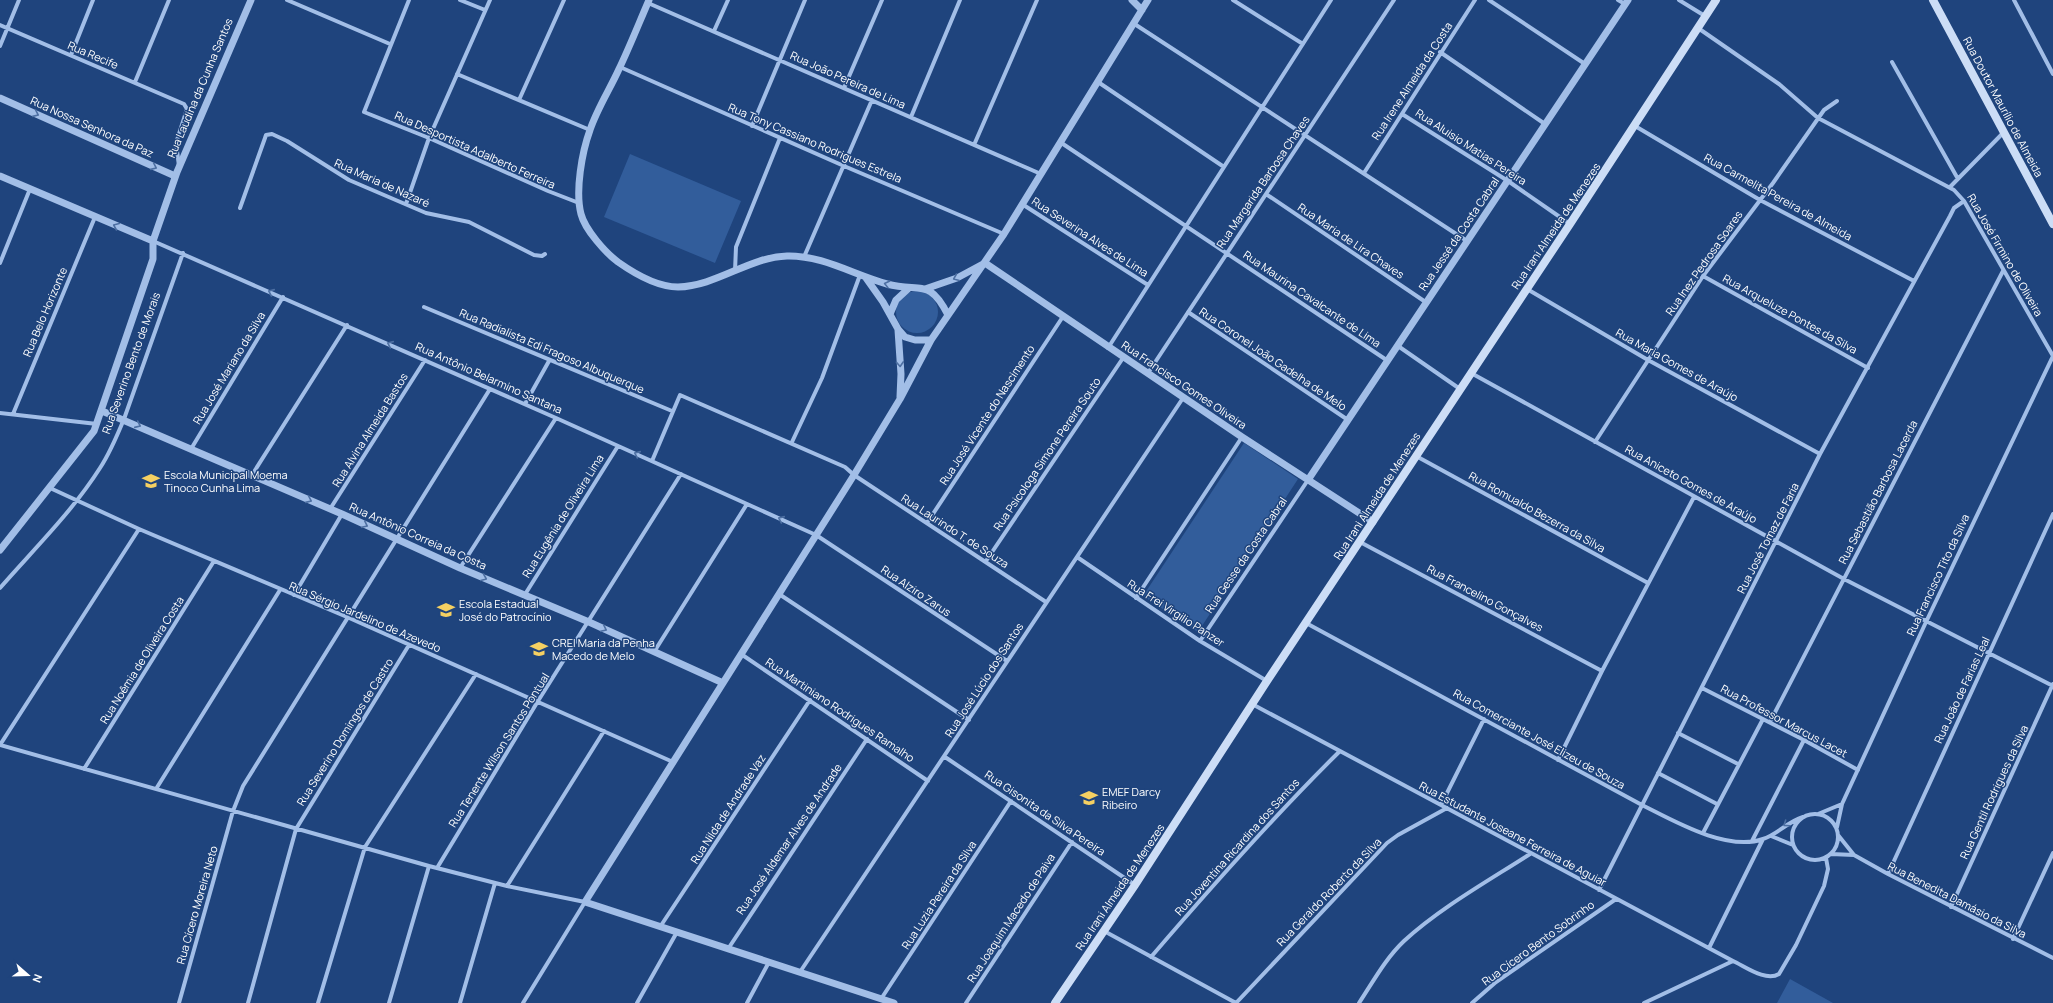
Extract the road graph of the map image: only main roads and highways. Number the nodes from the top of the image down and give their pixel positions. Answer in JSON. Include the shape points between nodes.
{"nodes":[{"id":1,"x":1716,"y":0,"type":"edge"},
{"id":2,"x":1933,"y":0,"type":"edge"},
{"id":3,"x":2053,"y":224,"type":"edge"},
{"id":4,"x":1055,"y":1003,"type":"edge"}],
"edges":[{"from":1,"to":4,"type":"main road","name":"Rua Irani Almeida de Menezes"},
{"from":2,"to":3,"type":"main road","name":"Rua Doutor Maurílio de Almeida"}]}
